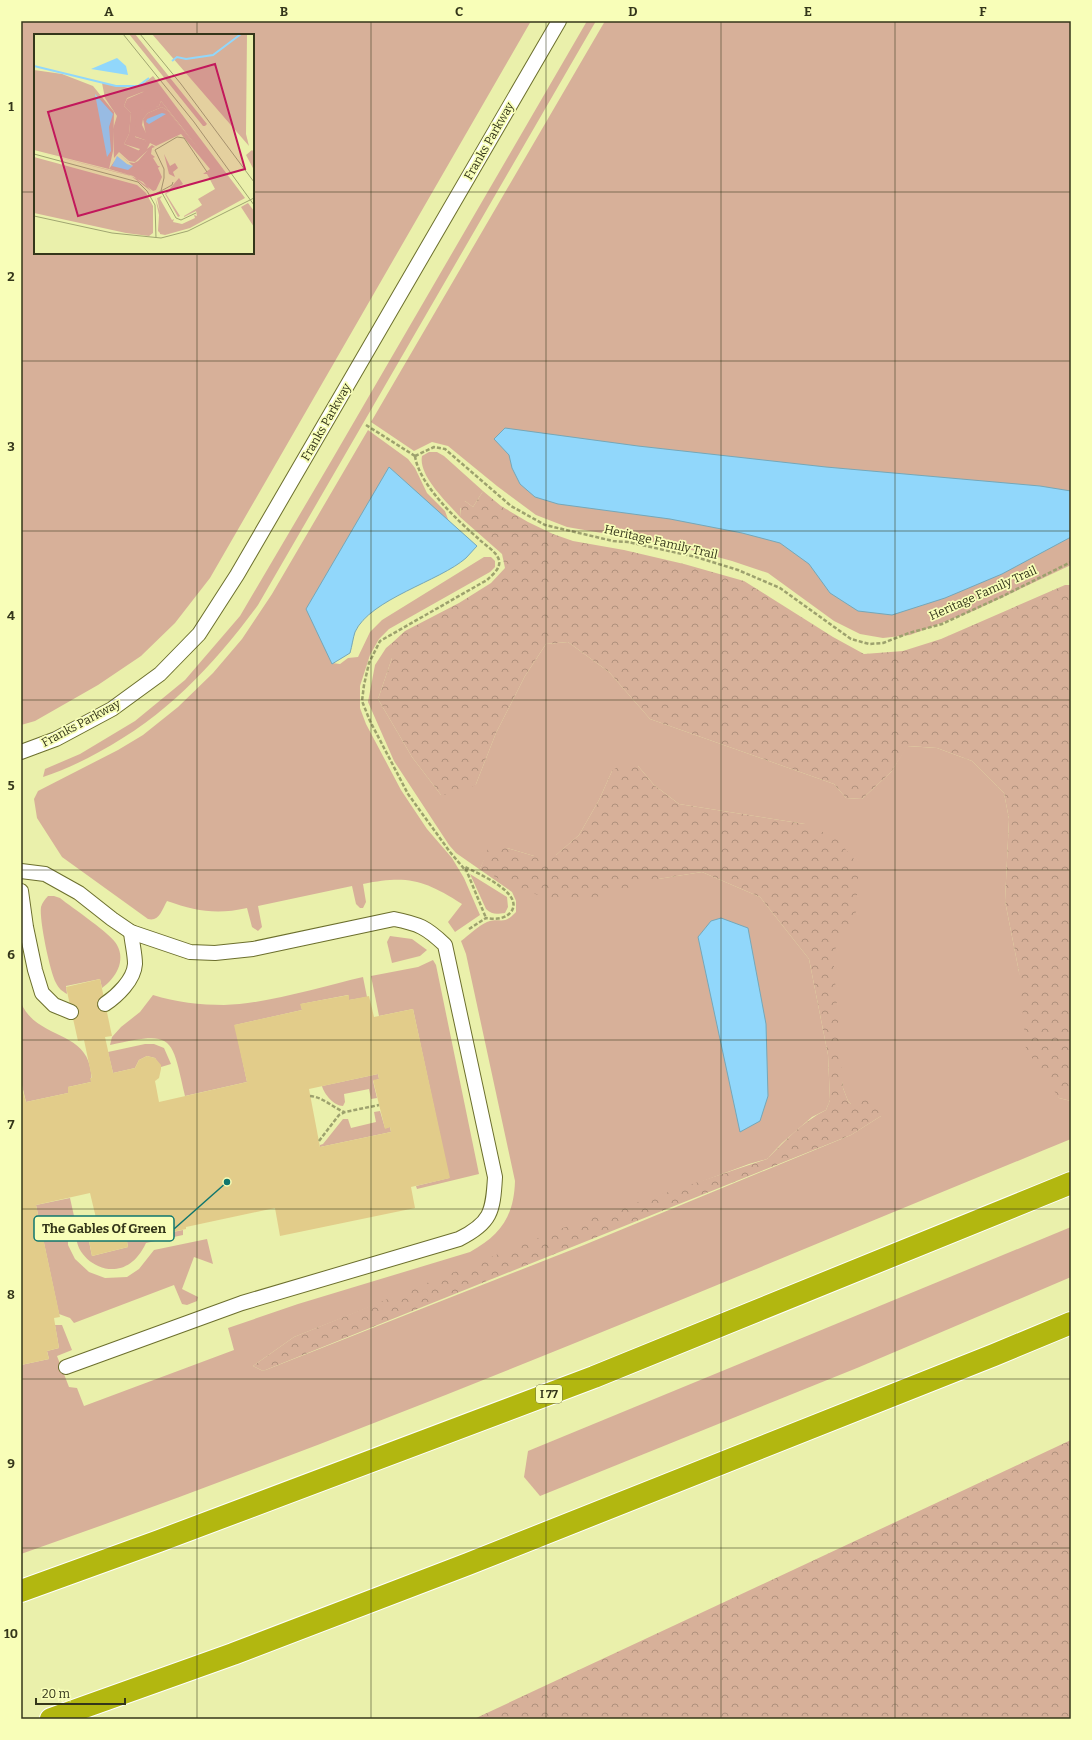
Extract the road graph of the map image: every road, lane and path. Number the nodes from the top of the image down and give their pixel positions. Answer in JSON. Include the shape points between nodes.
{"nodes":[{"id":1,"x":559,"y":21,"type":"edge"},
{"id":2,"x":366,"y":425,"type":"dead end"},
{"id":3,"x":415,"y":456,"type":"junction"},
{"id":4,"x":1071,"y":562,"type":"edge"},
{"id":5,"x":21,"y":752,"type":"edge"},
{"id":6,"x":21,"y":871,"type":"edge"},
{"id":7,"x":466,"y":871,"type":"junction"},
{"id":8,"x":21,"y":891,"type":"edge"},
{"id":9,"x":486,"y":918,"type":"junction"},
{"id":10,"x":469,"y":929,"type":"dead end"},
{"id":11,"x":131,"y":932,"type":"junction"},
{"id":12,"x":106,"y":1004,"type":"dead end"},
{"id":13,"x":71,"y":1012,"type":"dead end"},
{"id":14,"x":310,"y":1096,"type":"dead end"},
{"id":15,"x":379,"y":1105,"type":"dead end"},
{"id":16,"x":345,"y":1112,"type":"junction"},
{"id":17,"x":319,"y":1141,"type":"dead end"},
{"id":18,"x":1071,"y":1183,"type":"edge"},
{"id":19,"x":1071,"y":1323,"type":"edge"},
{"id":20,"x":66,"y":1368,"type":"dead end"},
{"id":21,"x":21,"y":1591,"type":"edge"},
{"id":22,"x":50,"y":1719,"type":"edge"}],
"edges":[{"from":1,"to":5,"type":"lane","name":"Franks Parkway","via":[[237,575],[199,634],[160,674],[112,709],[56,739]]},
{"from":2,"to":3,"type":"path"},
{"from":3,"to":4,"type":"path","name":"Heritage Family Trail","via":[[434,447],[445,448],[512,506],[545,525],[696,557],[738,570],[780,588],[851,639],[869,644],[883,643],[942,624]]},
{"from":3,"to":7,"type":"path","via":[[421,476],[431,491],[494,552],[499,564],[487,580],[380,641],[369,663],[362,701],[375,732],[408,794]]},
{"from":6,"to":11,"type":"lane","via":[[45,874],[79,893]]},
{"from":7,"to":9,"type":"path"},
{"from":7,"to":9,"type":"path","via":[[465,868],[500,886],[511,896],[514,904],[511,911],[497,919]]},
{"from":8,"to":13,"type":"lane","via":[[26,927],[42,993],[54,1005]]},
{"from":9,"to":10,"type":"path"},
{"from":11,"to":12,"type":"lane","via":[[135,966],[118,996]]},
{"from":11,"to":20,"type":"lane","via":[[190,952],[216,953],[253,949],[394,919],[414,923],[429,930],[444,945],[495,1176],[494,1201],[488,1216],[477,1230],[459,1239],[242,1303]]},
{"from":14,"to":16,"type":"path","via":[[319,1097]]},
{"from":15,"to":16,"type":"path"},
{"from":16,"to":17,"type":"path"},
{"from":18,"to":21,"type":"highway","number":"I 77","via":[[594,1377]]},
{"from":19,"to":22,"type":"highway","via":[[453,1570],[233,1654]]}]}
